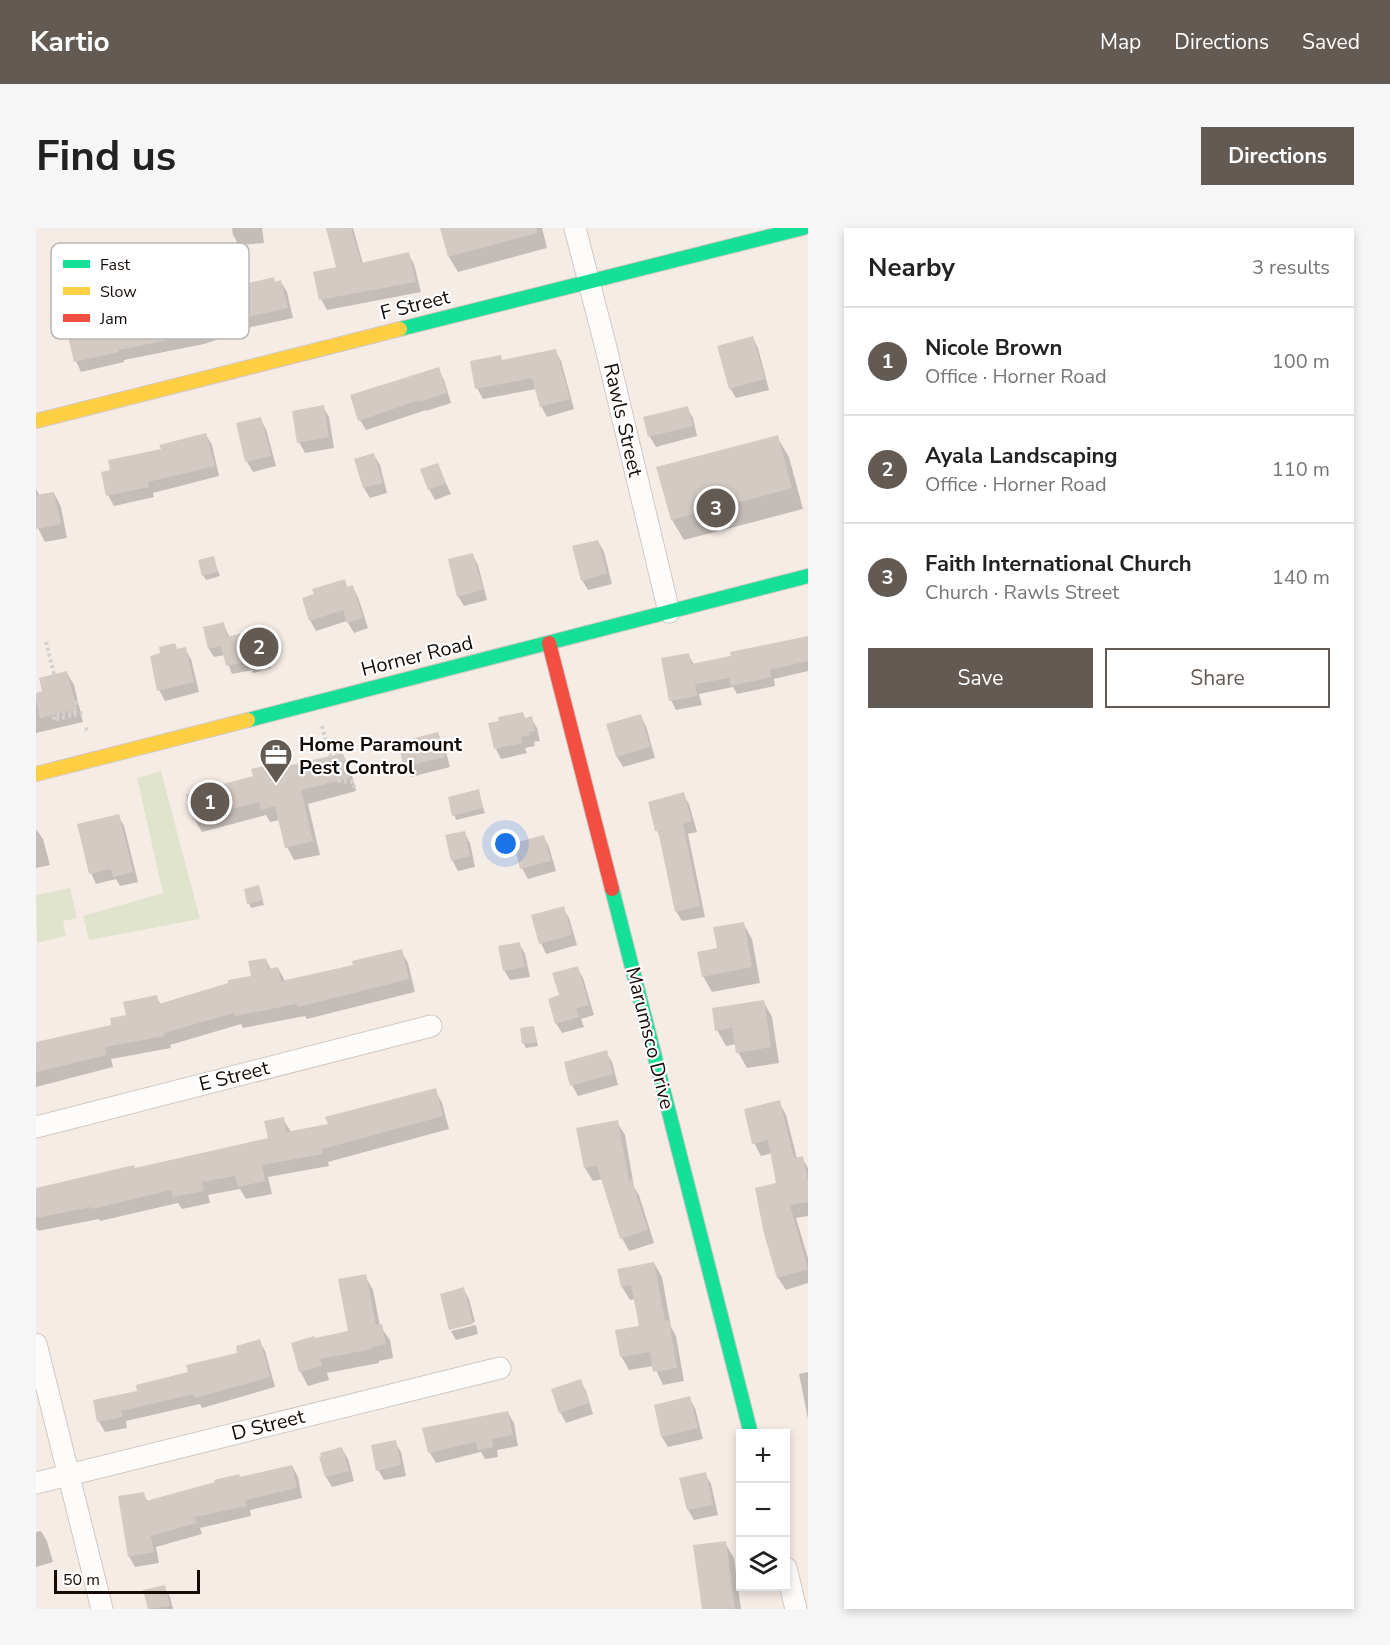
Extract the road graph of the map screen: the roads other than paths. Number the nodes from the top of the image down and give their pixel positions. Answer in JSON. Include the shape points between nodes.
{"nodes":[{"id":1,"x":575,"y":228,"type":"edge"},
{"id":2,"x":803,"y":228,"type":"edge"},
{"id":3,"x":589,"y":282,"type":"junction"},
{"id":4,"x":36,"y":421,"type":"edge"},
{"id":5,"x":808,"y":576,"type":"edge"},
{"id":6,"x":669,"y":612,"type":"junction"},
{"id":7,"x":549,"y":643,"type":"junction"},
{"id":8,"x":36,"y":774,"type":"edge"},
{"id":9,"x":431,"y":1026,"type":"dead end"},
{"id":10,"x":36,"y":1127,"type":"edge"},
{"id":11,"x":36,"y":1344,"type":"edge"},
{"id":12,"x":500,"y":1368,"type":"dead end"},
{"id":13,"x":750,"y":1429,"type":"edge"},
{"id":14,"x":69,"y":1474,"type":"junction"},
{"id":15,"x":36,"y":1482,"type":"edge"},
{"id":16,"x":790,"y":1584,"type":"edge"},
{"id":17,"x":102,"y":1609,"type":"edge"},
{"id":18,"x":796,"y":1609,"type":"edge"}],
"edges":[{"from":1,"to":3,"type":"street","name":"Rawls Street"},
{"from":2,"to":3,"type":"street","name":"F Street"},
{"from":3,"to":4,"type":"street","name":"F Street"},
{"from":3,"to":6,"type":"street","name":"Rawls Street"},
{"from":5,"to":6,"type":"street","name":"Horner Road"},
{"from":6,"to":7,"type":"street","name":"Horner Road"},
{"from":7,"to":8,"type":"street","name":"Horner Road"},
{"from":7,"to":13,"type":"street","name":"Marumsco Drive"},
{"from":9,"to":10,"type":"street","name":"E Street"},
{"from":11,"to":14,"type":"street"},
{"from":12,"to":14,"type":"street","name":"D Street"},
{"from":14,"to":15,"type":"street","name":"D Street"},
{"from":14,"to":17,"type":"street"},
{"from":16,"to":18,"type":"street"}]}
